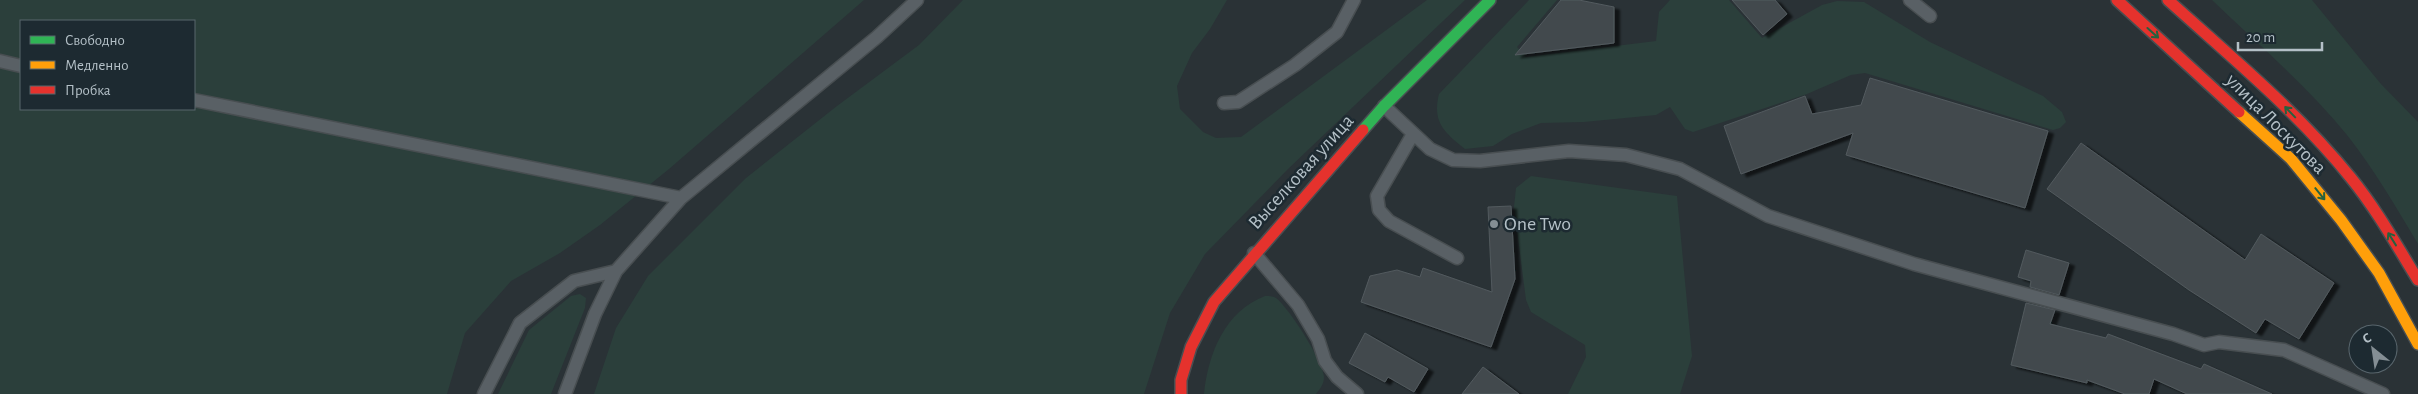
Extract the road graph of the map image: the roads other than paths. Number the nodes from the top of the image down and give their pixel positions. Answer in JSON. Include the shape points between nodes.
{"nodes":[{"id":1,"x":917,"y":0,"type":"edge"},
{"id":2,"x":1354,"y":0,"type":"edge"},
{"id":3,"x":1490,"y":0,"type":"edge"},
{"id":4,"x":1910,"y":0,"type":"edge"},
{"id":5,"x":2117,"y":0,"type":"edge"},
{"id":6,"x":2168,"y":0,"type":"edge"},
{"id":7,"x":1930,"y":16,"type":"dead end"},
{"id":8,"x":0,"y":62,"type":"edge"},
{"id":9,"x":20,"y":66,"type":"edge"},
{"id":10,"x":195,"y":100,"type":"edge"},
{"id":11,"x":1224,"y":103,"type":"dead end"},
{"id":12,"x":1384,"y":106,"type":"junction"},
{"id":13,"x":1413,"y":134,"type":"junction"},
{"id":14,"x":681,"y":198,"type":"junction"},
{"id":15,"x":1254,"y":253,"type":"junction"},
{"id":16,"x":1457,"y":258,"type":"dead end"},
{"id":17,"x":616,"y":271,"type":"junction"},
{"id":18,"x":2418,"y":280,"type":"edge"},
{"id":19,"x":2418,"y":344,"type":"edge"},
{"id":20,"x":484,"y":394,"type":"edge"},
{"id":21,"x":565,"y":394,"type":"edge"},
{"id":22,"x":1181,"y":394,"type":"edge"},
{"id":23,"x":1358,"y":394,"type":"edge"},
{"id":24,"x":2383,"y":394,"type":"edge"}],
"edges":[{"from":1,"to":14,"type":"lane","via":[[878,37]]},
{"from":2,"to":11,"type":"lane","via":[[1336,32],[1295,65],[1250,96],[1238,102]]},
{"from":3,"to":12,"type":"main road","name":"Выселковая улица"},
{"from":4,"to":7,"type":"lane"},
{"from":5,"to":19,"type":"main road","name":"улица Лоскутова","one_way":true,"via":[[2291,159],[2379,273]]},
{"from":18,"to":6,"type":"main road","name":"улица Лоскутова","one_way":true,"via":[[2342,168],[2288,109]]},
{"from":8,"to":9,"type":"lane"},
{"from":10,"to":14,"type":"lane"},
{"from":12,"to":13,"type":"lane"},
{"from":12,"to":15,"type":"main road","name":"Выселковая улица"},
{"from":13,"to":16,"type":"lane","via":[[1377,196],[1379,210],[1389,221]]},
{"from":13,"to":24,"type":"lane","via":[[1430,149],[1453,160],[1480,161],[1569,151],[1626,155],[1680,169],[1768,216],[1914,264],[2204,345],[2219,342],[2284,350]]},
{"from":14,"to":17,"type":"lane"},
{"from":15,"to":22,"type":"main road","name":"Выселковая улица","via":[[1214,302],[1191,346],[1181,380]]},
{"from":15,"to":23,"type":"lane","via":[[1298,305],[1318,339],[1325,361],[1337,377]]},
{"from":17,"to":20,"type":"lane","via":[[574,281],[520,323]]},
{"from":17,"to":21,"type":"lane","via":[[595,314]]}]}
